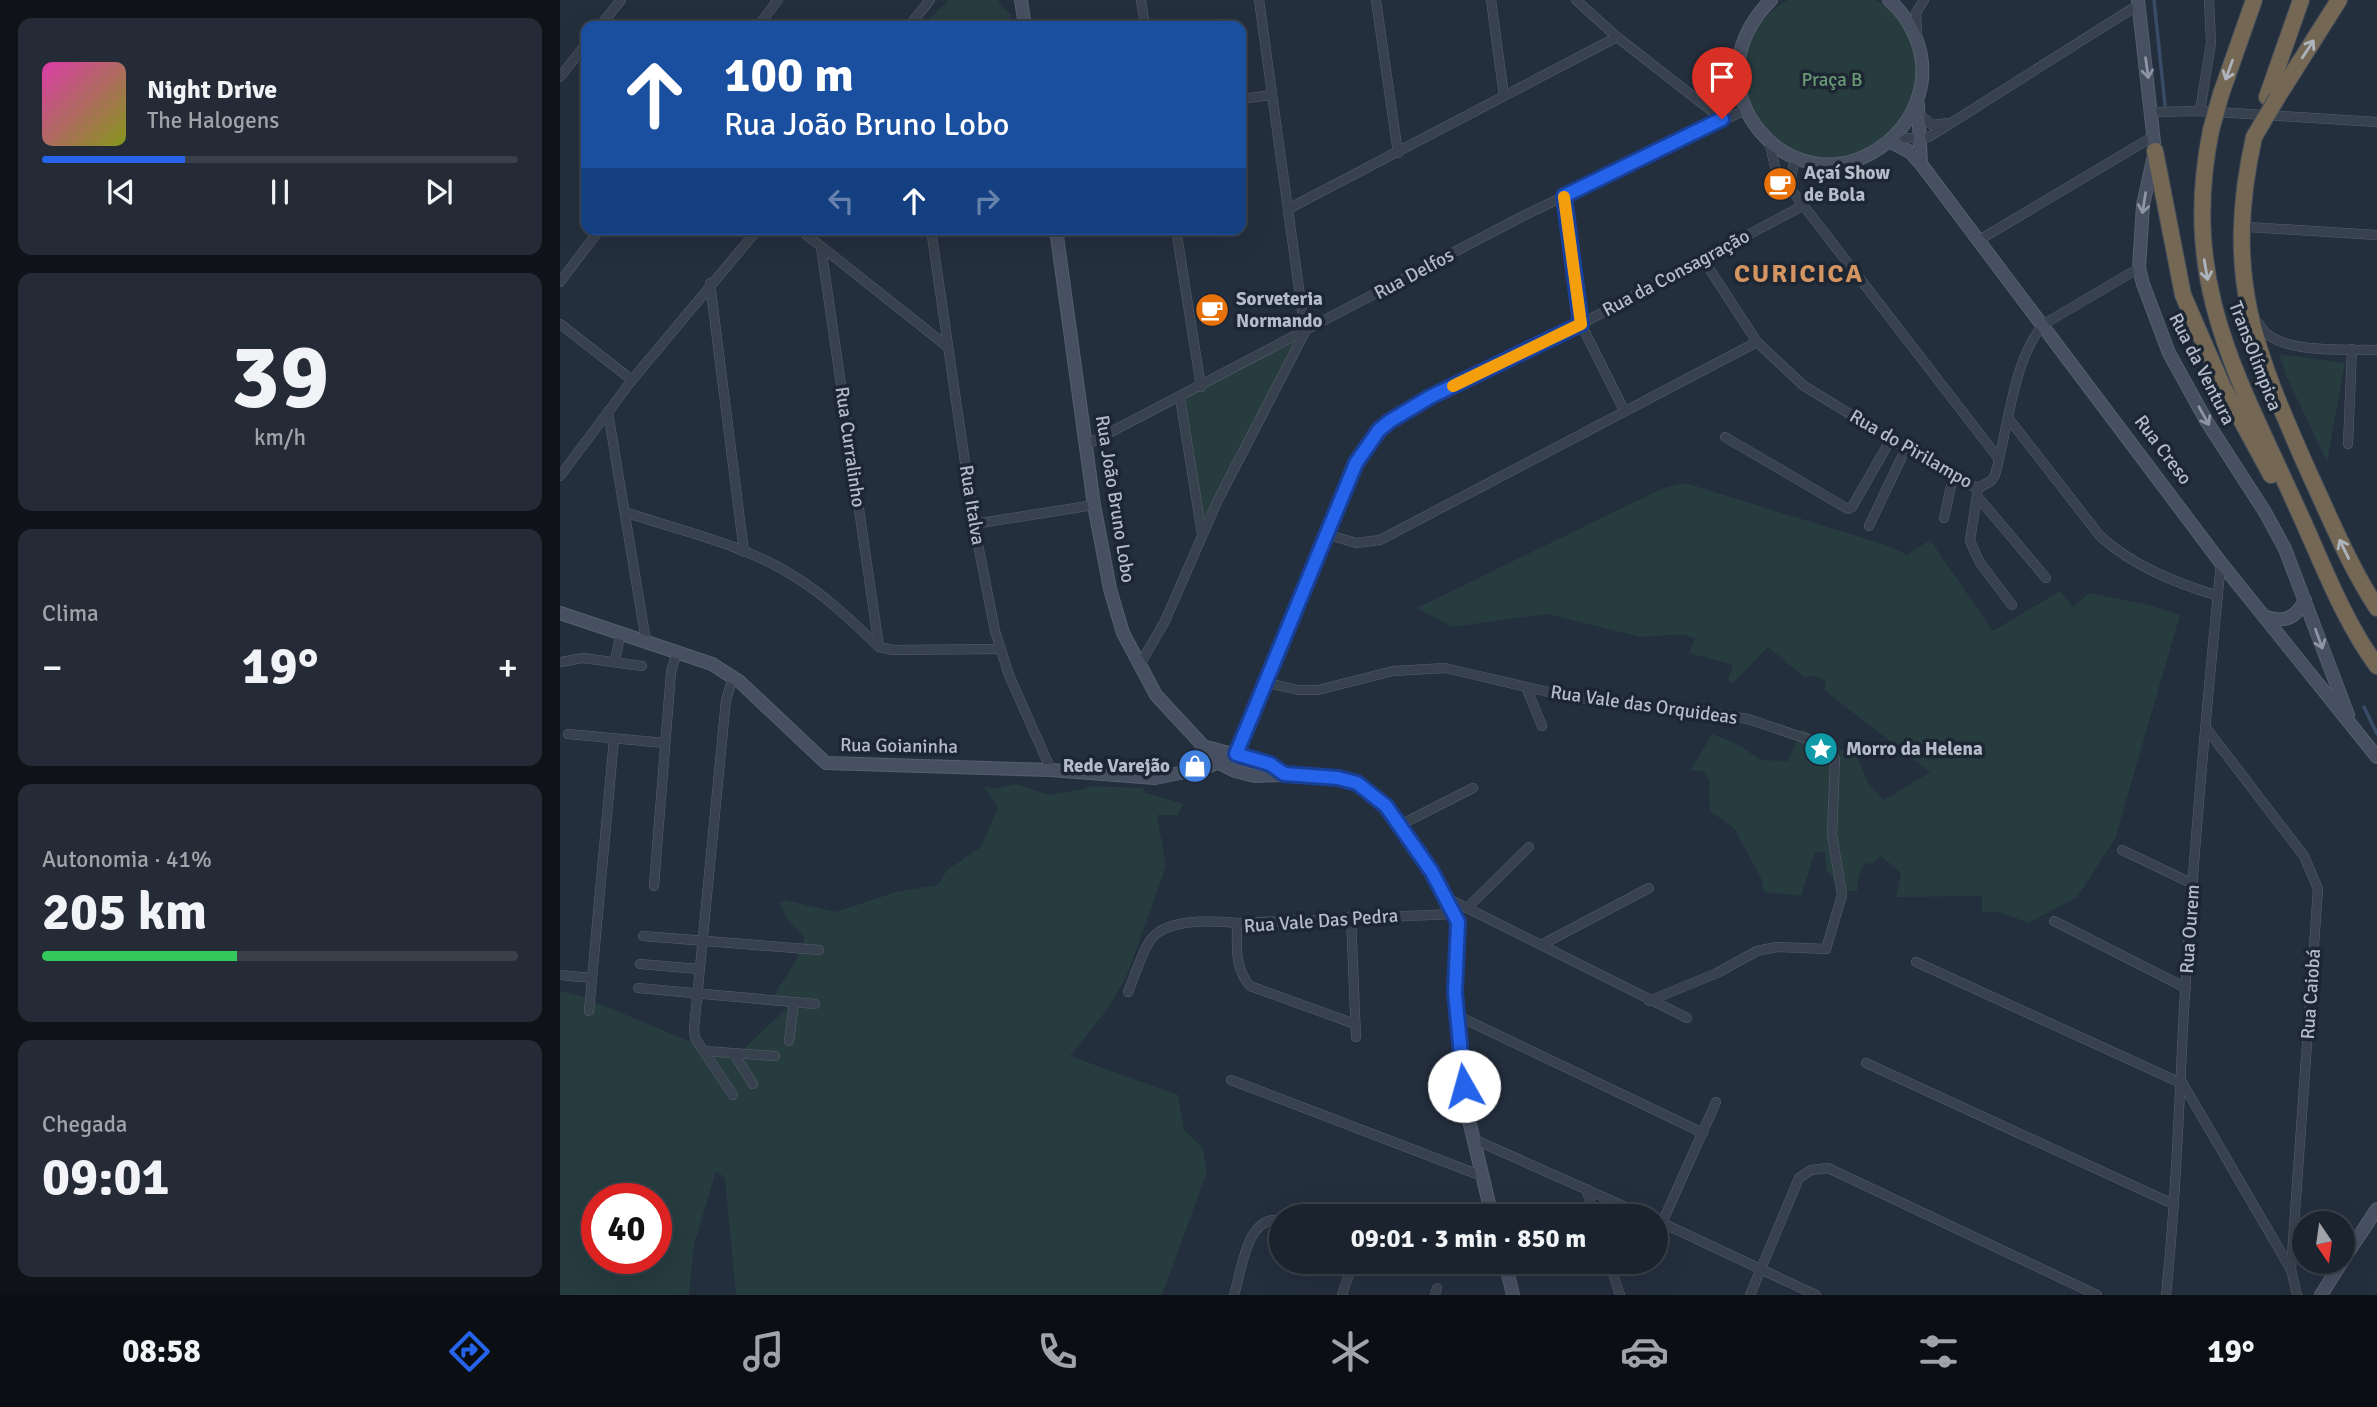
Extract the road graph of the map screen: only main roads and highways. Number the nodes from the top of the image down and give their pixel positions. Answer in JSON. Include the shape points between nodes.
{"nodes":[{"id":1,"x":2254,"y":0,"type":"edge"},
{"id":2,"x":2301,"y":0,"type":"edge"},
{"id":3,"x":2339,"y":0,"type":"edge"},
{"id":4,"x":2272,"y":98,"type":"junction"},
{"id":5,"x":2155,"y":143,"type":"road end"},
{"id":6,"x":2314,"y":545,"type":"junction"},
{"id":7,"x":2377,"y":608,"type":"edge"},
{"id":8,"x":2377,"y":666,"type":"edge"}],
"edges":[{"from":1,"to":6,"type":"highway","name":"TransOlímpica","one_way":true,"bridge":true,"via":[[2211,130],[2200,219],[2210,298],[2231,360]]},
{"from":2,"to":4,"type":"highway","name":"TransOlímpica"},
{"from":4,"to":3,"type":"highway","one_way":true},
{"from":7,"to":4,"type":"highway","name":"TransOlímpica","one_way":true,"bridge":true,"via":[[2343,549],[2260,356],[2248,312],[2240,219],[2252,145]]},
{"from":5,"to":6,"type":"highway","via":[[2177,274],[2197,330],[2282,494]]},
{"from":6,"to":8,"type":"highway","name":"TransOlímpica","via":[[2352,626]]}]}
